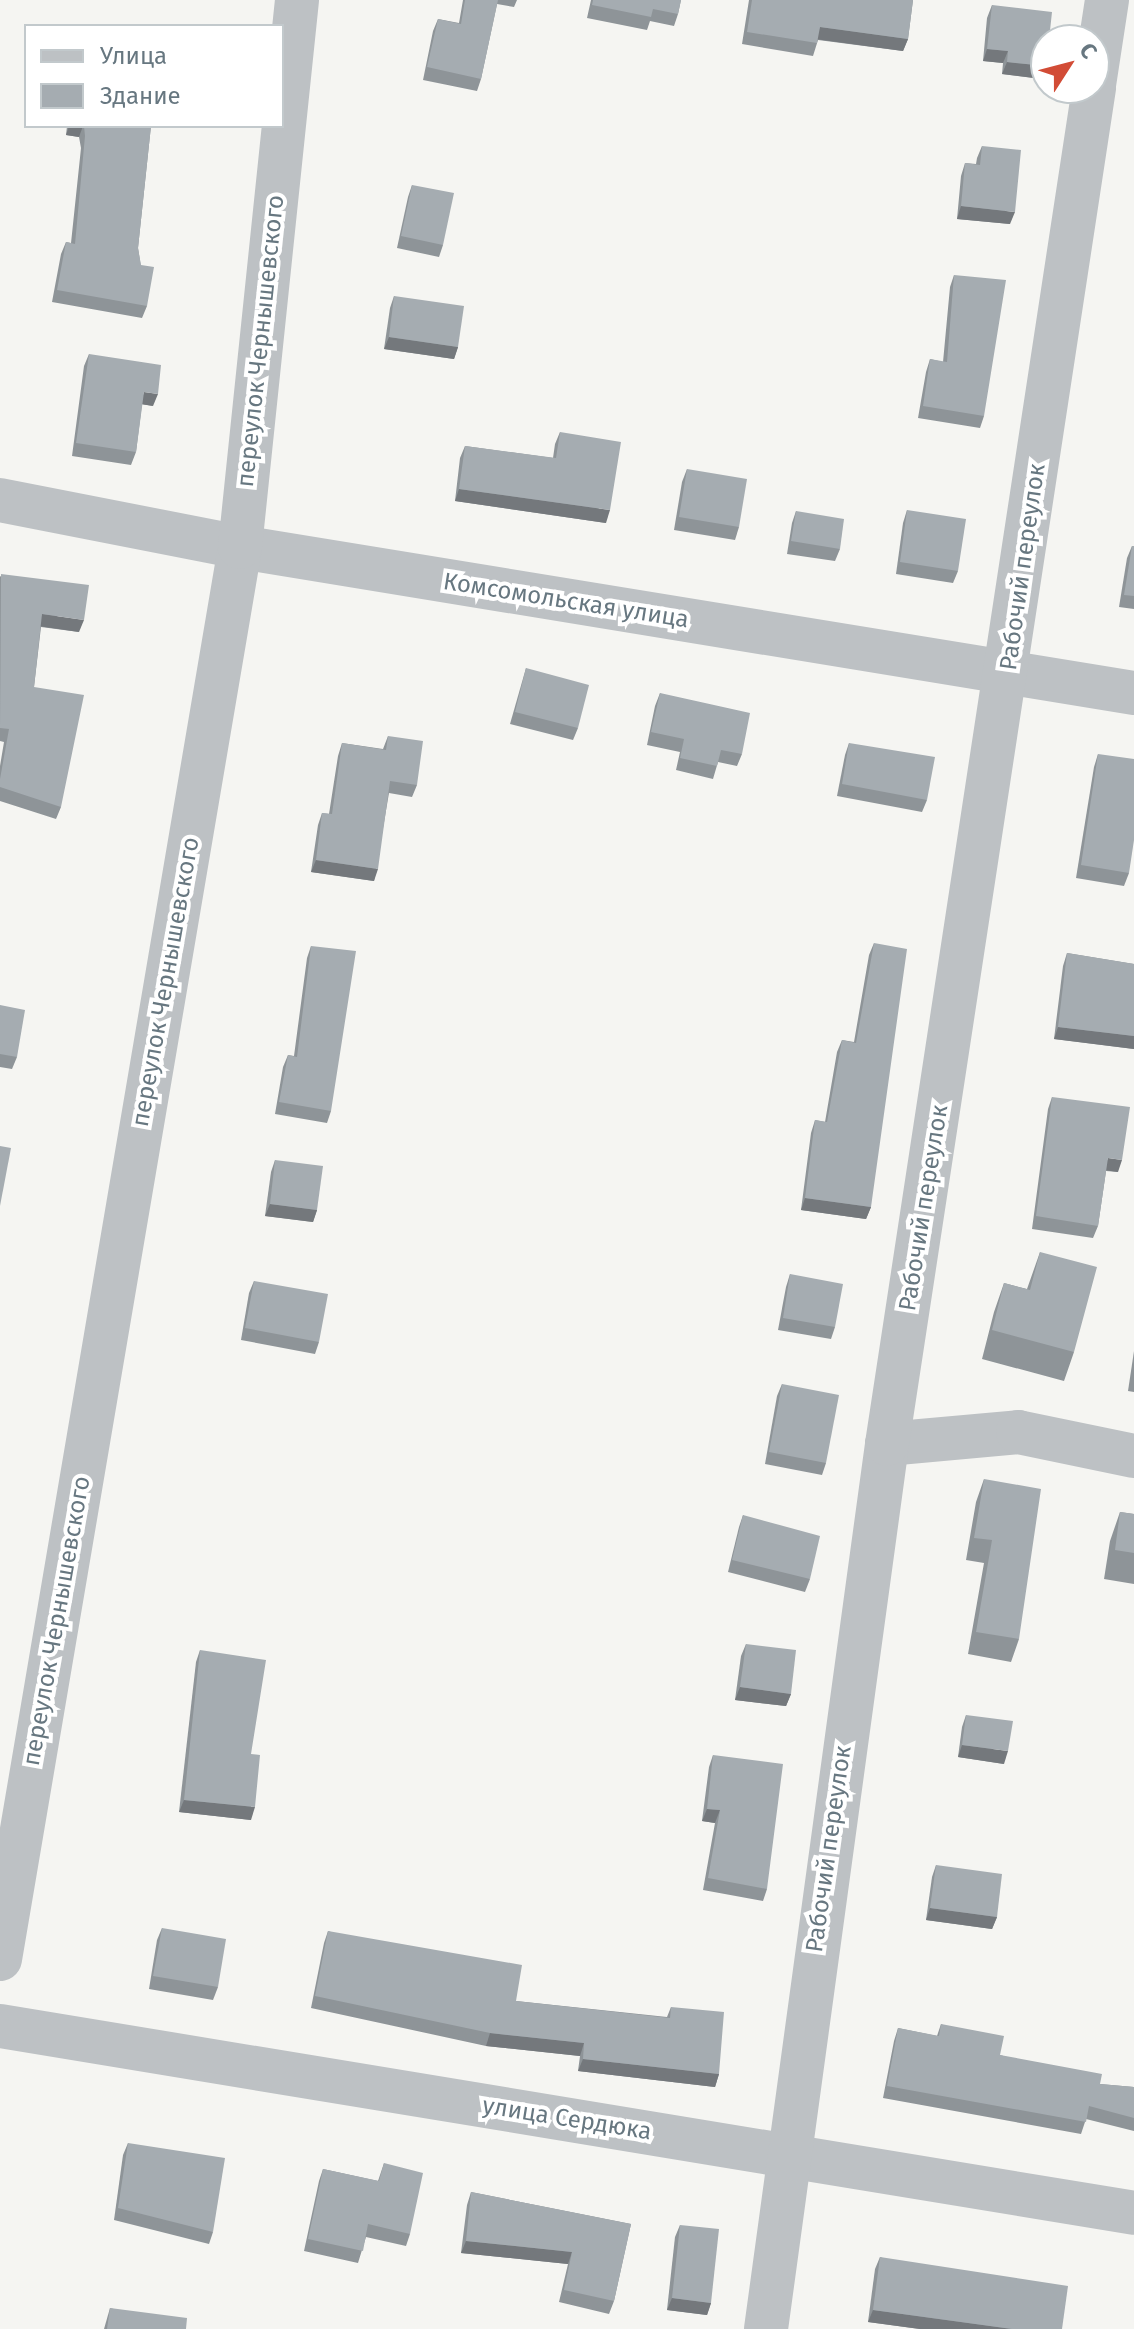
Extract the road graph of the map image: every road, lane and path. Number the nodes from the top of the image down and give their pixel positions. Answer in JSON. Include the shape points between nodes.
{"nodes":[{"id":1,"x":297,"y":0,"type":"edge"},
{"id":2,"x":1107,"y":0,"type":"edge"},
{"id":3,"x":1103,"y":24,"type":"edge"},
{"id":4,"x":1091,"y":104,"type":"edge"},
{"id":5,"x":284,"y":125,"type":"edge"},
{"id":6,"x":284,"y":128,"type":"edge"},
{"id":7,"x":0,"y":500,"type":"edge"},
{"id":8,"x":240,"y":547,"type":"junction"},
{"id":9,"x":1007,"y":675,"type":"junction"},
{"id":10,"x":1134,"y":693,"type":"edge"},
{"id":11,"x":887,"y":1444,"type":"junction"},
{"id":12,"x":1134,"y":1456,"type":"edge"},
{"id":13,"x":0,"y":1959,"type":"edge"},
{"id":14,"x":0,"y":2026,"type":"edge"},
{"id":15,"x":786,"y":2155,"type":"junction"},
{"id":16,"x":1134,"y":2213,"type":"edge"},
{"id":17,"x":766,"y":2329,"type":"edge"}],
"edges":[{"from":1,"to":5,"type":"street","name":"переулок Чернышевского"},
{"from":2,"to":3,"type":"street","name":"Рабочий переулок"},
{"from":4,"to":9,"type":"street","name":"Рабочий переулок"},
{"from":6,"to":8,"type":"street","name":"переулок Чернышевского"},
{"from":7,"to":8,"type":"street","name":"Комсомольская улица"},
{"from":8,"to":9,"type":"street","name":"Комсомольская улица"},
{"from":8,"to":13,"type":"street","name":"переулок Чернышевского"},
{"from":9,"to":10,"type":"street","name":"Комсомольская улица"},
{"from":9,"to":11,"type":"street","name":"Рабочий переулок"},
{"from":11,"to":12,"type":"street","via":[[1018,1432]]},
{"from":11,"to":15,"type":"street","name":"Рабочий переулок"},
{"from":14,"to":15,"type":"street","name":"улица Сердюка"},
{"from":15,"to":16,"type":"street","name":"улица Сердюка"},
{"from":15,"to":17,"type":"street","name":"Рабочий переулок"}]}
